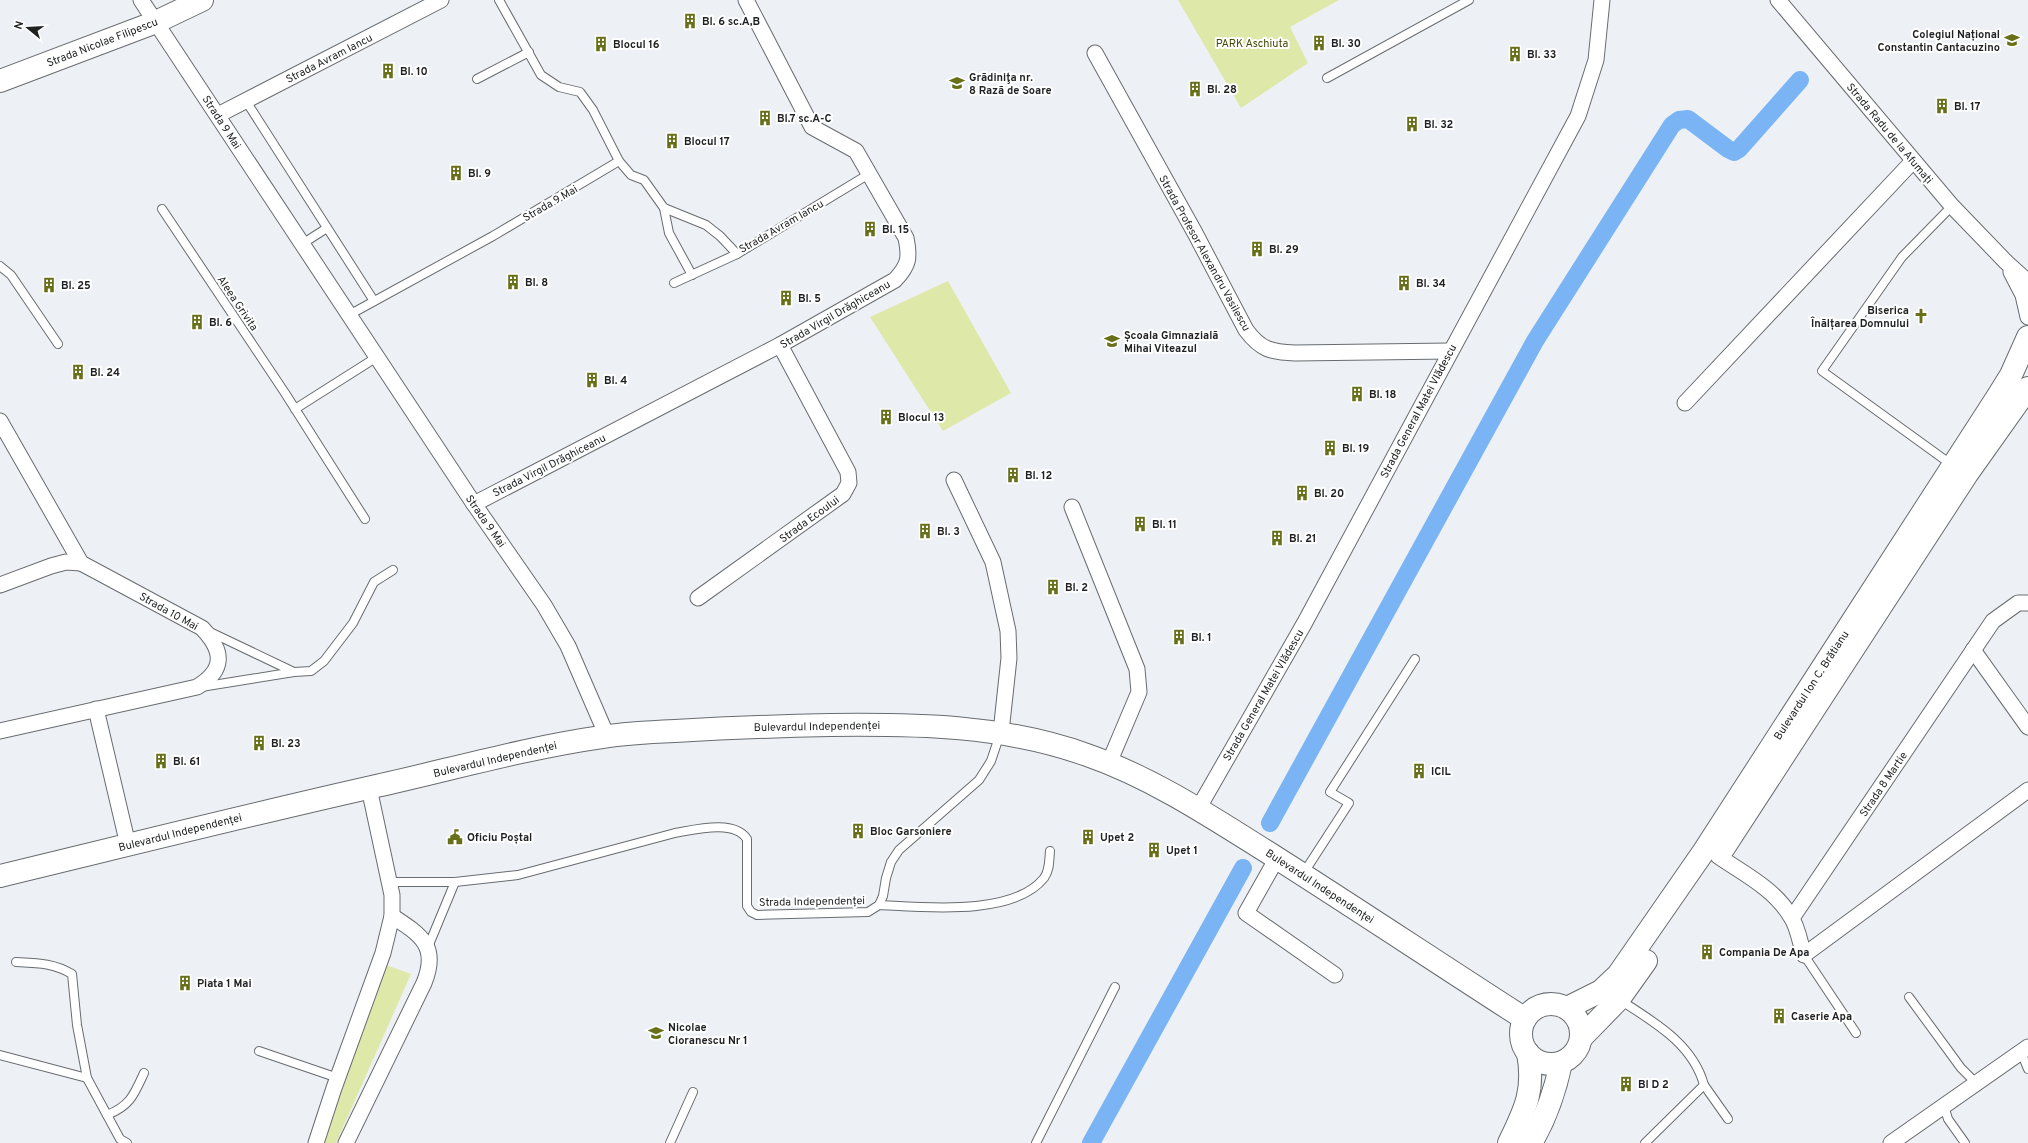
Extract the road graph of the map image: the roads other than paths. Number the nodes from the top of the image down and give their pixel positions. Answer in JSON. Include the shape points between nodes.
{"nodes":[{"id":1,"x":141,"y":0,"type":"edge"},
{"id":2,"x":202,"y":0,"type":"edge"},
{"id":3,"x":441,"y":0,"type":"edge"},
{"id":4,"x":499,"y":0,"type":"edge"},
{"id":5,"x":746,"y":0,"type":"edge"},
{"id":6,"x":1468,"y":0,"type":"edge"},
{"id":7,"x":1602,"y":0,"type":"edge"},
{"id":8,"x":1778,"y":0,"type":"edge"},
{"id":9,"x":156,"y":22,"type":"junction"},
{"id":10,"x":529,"y":52,"type":"junction"},
{"id":11,"x":1095,"y":53,"type":"dead end"},
{"id":12,"x":1327,"y":78,"type":"dead end"},
{"id":13,"x":477,"y":80,"type":"dead end"},
{"id":14,"x":0,"y":81,"type":"edge"},
{"id":15,"x":246,"y":101,"type":"junction"},
{"id":16,"x":218,"y":115,"type":"junction"},
{"id":17,"x":1913,"y":161,"type":"junction"},
{"id":18,"x":620,"y":162,"type":"junction"},
{"id":19,"x":870,"y":174,"type":"junction"},
{"id":20,"x":1952,"y":206,"type":"junction"},
{"id":21,"x":664,"y":208,"type":"junction"},
{"id":22,"x":162,"y":209,"type":"dead end"},
{"id":23,"x":327,"y":228,"type":"junction"},
{"id":24,"x":302,"y":244,"type":"junction"},
{"id":25,"x":737,"y":254,"type":"junction"},
{"id":26,"x":2006,"y":262,"type":"junction"},
{"id":27,"x":0,"y":266,"type":"edge"},
{"id":28,"x":692,"y":275,"type":"junction"},
{"id":29,"x":2028,"y":282,"type":"edge"},
{"id":30,"x":674,"y":283,"type":"dead end"},
{"id":31,"x":374,"y":301,"type":"junction"},
{"id":32,"x":349,"y":314,"type":"junction"},
{"id":33,"x":2028,"y":317,"type":"edge"},
{"id":34,"x":2028,"y":337,"type":"edge"},
{"id":35,"x":58,"y":344,"type":"dead end"},
{"id":36,"x":780,"y":345,"type":"junction"},
{"id":37,"x":1450,"y":351,"type":"junction"},
{"id":38,"x":377,"y":357,"type":"junction"},
{"id":39,"x":2028,"y":388,"type":"edge"},
{"id":40,"x":1684,"y":403,"type":"dead end"},
{"id":41,"x":295,"y":409,"type":"junction"},
{"id":42,"x":0,"y":421,"type":"edge"},
{"id":43,"x":1952,"y":465,"type":"junction"},
{"id":44,"x":954,"y":480,"type":"dead end"},
{"id":45,"x":474,"y":504,"type":"junction"},
{"id":46,"x":1072,"y":507,"type":"dead end"},
{"id":47,"x":365,"y":519,"type":"dead end"},
{"id":48,"x":81,"y":563,"type":"junction"},
{"id":49,"x":393,"y":570,"type":"dead end"},
{"id":50,"x":0,"y":585,"type":"edge"},
{"id":51,"x":698,"y":598,"type":"dead end"},
{"id":52,"x":2028,"y":603,"type":"edge"},
{"id":53,"x":202,"y":628,"type":"junction"},
{"id":54,"x":1973,"y":650,"type":"junction"},
{"id":55,"x":1415,"y":659,"type":"dead end"},
{"id":56,"x":294,"y":672,"type":"junction"},
{"id":57,"x":196,"y":687,"type":"junction"},
{"id":58,"x":96,"y":709,"type":"junction"},
{"id":59,"x":2028,"y":727,"type":"edge"},
{"id":60,"x":0,"y":731,"type":"edge"},
{"id":61,"x":1001,"y":732,"type":"junction"},
{"id":62,"x":607,"y":736,"type":"junction"},
{"id":63,"x":1109,"y":764,"type":"junction"},
{"id":64,"x":369,"y":788,"type":"junction"},
{"id":65,"x":2028,"y":790,"type":"edge"},
{"id":66,"x":1198,"y":809,"type":"junction"},
{"id":67,"x":128,"y":845,"type":"junction"},
{"id":68,"x":1050,"y":851,"type":"dead end"},
{"id":69,"x":1718,"y":856,"type":"junction"},
{"id":70,"x":1277,"y":858,"type":"junction"},
{"id":71,"x":1302,"y":874,"type":"junction"},
{"id":72,"x":0,"y":876,"type":"edge"},
{"id":73,"x":390,"y":882,"type":"junction"},
{"id":74,"x":455,"y":882,"type":"junction"},
{"id":75,"x":879,"y":905,"type":"junction"},
{"id":76,"x":392,"y":916,"type":"junction"},
{"id":77,"x":1792,"y":918,"type":"junction"},
{"id":78,"x":429,"y":954,"type":"junction"},
{"id":79,"x":1804,"y":955,"type":"junction"},
{"id":80,"x":16,"y":962,"type":"dead end"},
{"id":81,"x":1335,"y":976,"type":"dead end"},
{"id":82,"x":1115,"y":987,"type":"dead end"},
{"id":83,"x":1909,"y":997,"type":"dead end"},
{"id":84,"x":1619,"y":998,"type":"junction"},
{"id":85,"x":1567,"y":1008,"type":"junction"},
{"id":86,"x":1525,"y":1020,"type":"junction"},
{"id":87,"x":1856,"y":1033,"type":"dead end"},
{"id":88,"x":1581,"y":1038,"type":"junction"},
{"id":89,"x":2024,"y":1050,"type":"edge"},
{"id":90,"x":259,"y":1051,"type":"dead end"},
{"id":91,"x":1528,"y":1053,"type":"junction"},
{"id":92,"x":0,"y":1055,"type":"edge"},
{"id":93,"x":1561,"y":1063,"type":"junction"},
{"id":94,"x":2028,"y":1069,"type":"edge"},
{"id":95,"x":144,"y":1073,"type":"dead end"},
{"id":96,"x":88,"y":1078,"type":"junction"},
{"id":97,"x":336,"y":1083,"type":"junction"},
{"id":98,"x":1977,"y":1084,"type":"junction"},
{"id":99,"x":1704,"y":1085,"type":"junction"},
{"id":100,"x":693,"y":1092,"type":"dead end"},
{"id":101,"x":1944,"y":1106,"type":"junction"},
{"id":102,"x":107,"y":1115,"type":"junction"},
{"id":103,"x":1728,"y":1119,"type":"dead end"},
{"id":104,"x":1536,"y":1141,"type":"edge"},
{"id":105,"x":127,"y":1143,"type":"edge"},
{"id":106,"x":316,"y":1143,"type":"edge"},
{"id":107,"x":346,"y":1143,"type":"edge"},
{"id":108,"x":670,"y":1143,"type":"edge"},
{"id":109,"x":1036,"y":1143,"type":"edge"},
{"id":110,"x":1509,"y":1143,"type":"edge"},
{"id":111,"x":1645,"y":1143,"type":"edge"},
{"id":112,"x":1891,"y":1143,"type":"edge"},
{"id":113,"x":1965,"y":1143,"type":"edge"}],
"edges":[{"from":1,"to":9,"type":"street","name":"Strada 9 Mai"},
{"from":2,"to":9,"type":"main road","name":"Strada Nicolae Filipescu"},
{"from":3,"to":15,"type":"street","name":"Strada Avram Iancu"},
{"from":4,"to":10,"type":"lane"},
{"from":5,"to":19,"type":"street","name":"Strada Virgil Drăghiceanu","via":[[812,127],[856,151]]},
{"from":6,"to":12,"type":"lane"},
{"from":7,"to":37,"type":"street","name":"Strada General Matei Vlădescu","via":[[1596,60],[1578,116]]},
{"from":8,"to":17,"type":"street","name":"Strada Radu de la Afumați"},
{"from":9,"to":14,"type":"main road","name":"Strada Nicolae Filipescu"},
{"from":9,"to":16,"type":"street","name":"Strada 9 Mai"},
{"from":10,"to":13,"type":"lane"},
{"from":10,"to":18,"type":"lane","via":[[541,75],[559,87],[580,92]]},
{"from":11,"to":37,"type":"street","name":"Strada Profesor Alexandru Vasilescu","via":[[1246,330],[1255,342],[1265,349],[1296,353]]},
{"from":15,"to":16,"type":"street","name":"Strada Avram Iancu"},
{"from":15,"to":23,"type":"lane"},
{"from":16,"to":24,"type":"street","name":"Strada 9 Mai"},
{"from":17,"to":20,"type":"street","name":"Strada Radu de la Afumați"},
{"from":17,"to":40,"type":"street"},
{"from":18,"to":21,"type":"lane","via":[[631,175],[644,180]]},
{"from":18,"to":31,"type":"lane","name":"Strada 9 Mai"},
{"from":19,"to":25,"type":"lane","name":"Strada Avram Iancu"},
{"from":19,"to":36,"type":"street","name":"Strada Virgil Drăghiceanu","via":[[906,238],[909,252],[906,268],[895,280]]},
{"from":20,"to":26,"type":"street","name":"Strada Radu de la Afumați"},
{"from":20,"to":43,"type":"lane","via":[[1902,257],[1822,371]]},
{"from":21,"to":25,"type":"lane","name":"Strada Avram Iancu","via":[[706,224]]},
{"from":21,"to":28,"type":"lane","via":[[669,234]]},
{"from":22,"to":41,"type":"lane","name":"Aleea Grivita"},
{"from":23,"to":24,"type":"lane"},
{"from":23,"to":31,"type":"lane"},
{"from":24,"to":32,"type":"street","name":"Strada 9 Mai"},
{"from":25,"to":28,"type":"lane"},
{"from":26,"to":29,"type":"street","name":"Strada Radu de la Afumați"},
{"from":26,"to":33,"type":"street","name":"Strada Radu de la Afumați","via":[[2018,284]]},
{"from":27,"to":35,"type":"lane","via":[[11,275]]},
{"from":28,"to":30,"type":"lane"},
{"from":31,"to":32,"type":"lane","name":"Strada 9 Mai"},
{"from":32,"to":38,"type":"street","name":"Strada 9 Mai"},
{"from":34,"to":43,"type":"main road","name":"Bulevardul Ion C. Brătianu","via":[[2011,375]]},
{"from":36,"to":45,"type":"street","name":"Strada Virgil Drăghiceanu"},
{"from":36,"to":51,"type":"street","name":"Strada Ecoului","via":[[848,472],[849,483],[843,494]]},
{"from":37,"to":66,"type":"street","name":"Strada General Matei Vlădescu","via":[[1304,624]]},
{"from":38,"to":41,"type":"lane"},
{"from":38,"to":45,"type":"street","name":"Strada 9 Mai"},
{"from":39,"to":69,"type":"main road","name":"Bulevardul Ion C. Brătianu","via":[[1967,474]]},
{"from":41,"to":47,"type":"lane","name":"Aleea Grivita"},
{"from":42,"to":48,"type":"street"},
{"from":43,"to":85,"type":"main road","name":"Bulevardul Ion C. Brătianu","via":[[1704,850],[1618,975],[1601,991]]},
{"from":44,"to":61,"type":"street","via":[[993,562],[1008,631],[1009,658]]},
{"from":45,"to":62,"type":"street","name":"Strada 9 Mai","via":[[544,605],[568,646]]},
{"from":46,"to":63,"type":"street","via":[[1137,669],[1139,692]]},
{"from":48,"to":50,"type":"street","via":[[66,562],[51,566]]},
{"from":48,"to":53,"type":"street","name":"Strada 10 Mai"},
{"from":49,"to":56,"type":"lane","via":[[374,582],[353,623],[324,661],[311,670]]},
{"from":52,"to":54,"type":"street","name":"Strada 8 Martie","via":[[2018,603],[1993,621]]},
{"from":53,"to":56,"type":"lane"},
{"from":53,"to":57,"type":"street","name":"Strada 10 Mai","via":[[213,640],[218,653],[216,668],[208,680]]},
{"from":54,"to":59,"type":"street"},
{"from":54,"to":77,"type":"street","name":"Strada 8 Martie"},
{"from":55,"to":71,"type":"lane","via":[[1330,792],[1349,803]]},
{"from":56,"to":57,"type":"lane"},
{"from":57,"to":58,"type":"street","name":"Strada 10 Mai"},
{"from":58,"to":60,"type":"street","name":"Strada 10 Mai"},
{"from":58,"to":67,"type":"street"},
{"from":61,"to":62,"type":"main road","name":"Bulevardul Independenței","via":[[974,728],[875,724],[726,728]]},
{"from":61,"to":63,"type":"main road","name":"Bulevardul Independenței","via":[[1047,742]]},
{"from":61,"to":75,"type":"lane","name":"Strada Independenței","via":[[991,761],[979,780],[899,850],[891,862]]},
{"from":62,"to":64,"type":"main road","name":"Bulevardul Independenței","via":[[554,745]]},
{"from":63,"to":66,"type":"main road","name":"Bulevardul Independenței"},
{"from":64,"to":67,"type":"main road","name":"Bulevardul Independenței"},
{"from":64,"to":73,"type":"street"},
{"from":65,"to":79,"type":"street"},
{"from":66,"to":70,"type":"main road","name":"Bulevardul Independenței"},
{"from":67,"to":72,"type":"main road","name":"Bulevardul Independenței"},
{"from":68,"to":75,"type":"lane","via":[[1048,869],[1035,886],[996,903],[977,907]]},
{"from":69,"to":77,"type":"street","via":[[1767,889],[1780,901]]},
{"from":69,"to":84,"type":"main road","name":"Bulevardul Ion C. Brătianu"},
{"from":70,"to":71,"type":"main road","name":"Bulevardul Independenței"},
{"from":70,"to":81,"type":"street","via":[[1246,913]]},
{"from":71,"to":86,"type":"main road","name":"Bulevardul Independenței"},
{"from":73,"to":74,"type":"lane","name":"Strada Independenței"},
{"from":73,"to":76,"type":"street"},
{"from":74,"to":75,"type":"lane","name":"Strada Independenței","via":[[518,875],[675,833],[734,828],[747,839],[747,906],[751,912],[757,915],[868,912]]},
{"from":74,"to":78,"type":"lane"},
{"from":76,"to":78,"type":"street","via":[[423,939]]},
{"from":76,"to":97,"type":"street","via":[[383,953]]},
{"from":77,"to":79,"type":"street"},
{"from":78,"to":107,"type":"street","via":[[424,983]]},
{"from":79,"to":87,"type":"lane"},
{"from":80,"to":96,"type":"lane","via":[[48,963],[72,974],[77,1025]]},
{"from":82,"to":109,"type":"lane"},
{"from":83,"to":98,"type":"lane","via":[[1961,1068]]},
{"from":84,"to":88,"type":"main road","name":"Bulevardul Ion C. Brătianu"},
{"from":84,"to":99,"type":"lane","via":[[1680,1043],[1693,1059]]},
{"from":85,"to":86,"type":"main road","via":[[1556,1004],[1544,1004],[1532,1010]]},
{"from":85,"to":88,"type":"main road","via":[[1580,1024]]},
{"from":86,"to":91,"type":"main road","via":[[1521,1037]]},
{"from":88,"to":93,"type":"main road","via":[[1576,1052]]},
{"from":89,"to":94,"type":"lane"},
{"from":89,"to":98,"type":"street"},
{"from":90,"to":97,"type":"lane"},
{"from":91,"to":93,"type":"main road","via":[[1541,1063]]},
{"from":91,"to":110,"type":"main road","via":[[1531,1079],[1528,1101]]},
{"from":92,"to":96,"type":"lane"},
{"from":93,"to":104,"type":"main road","via":[[1553,1096]]},
{"from":95,"to":102,"type":"lane","via":[[127,1105]]},
{"from":96,"to":102,"type":"lane"},
{"from":97,"to":106,"type":"street"},
{"from":98,"to":101,"type":"street"},
{"from":99,"to":103,"type":"lane"},
{"from":99,"to":111,"type":"lane"},
{"from":100,"to":108,"type":"lane"},
{"from":101,"to":112,"type":"street"},
{"from":101,"to":113,"type":"lane","via":[[1948,1119]]},
{"from":102,"to":105,"type":"lane","via":[[120,1139]]}]}
